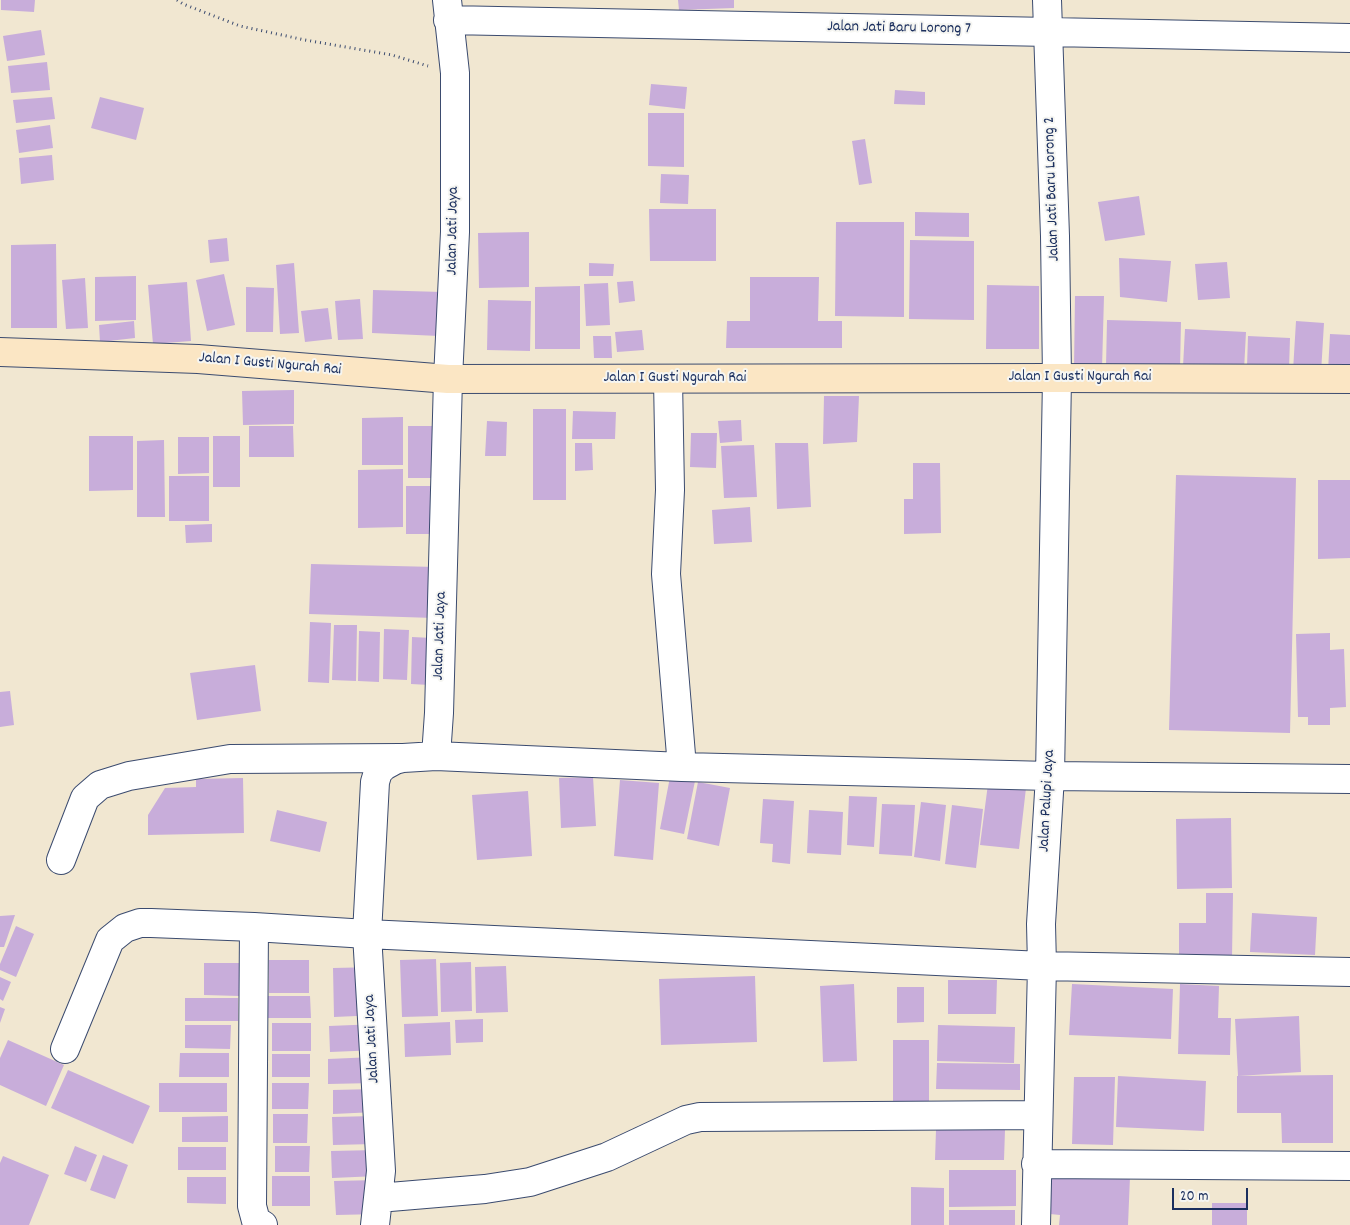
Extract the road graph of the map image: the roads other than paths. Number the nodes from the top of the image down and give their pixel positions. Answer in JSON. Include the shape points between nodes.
{"nodes":[{"id":1,"x":1047,"y":0,"type":"edge"},
{"id":2,"x":448,"y":10,"type":"edge"},
{"id":3,"x":1048,"y":31,"type":"junction"},
{"id":4,"x":1350,"y":38,"type":"edge"},
{"id":5,"x":0,"y":352,"type":"edge"},
{"id":6,"x":668,"y":378,"type":"junction"},
{"id":7,"x":1057,"y":378,"type":"junction"},
{"id":8,"x":448,"y":379,"type":"junction"},
{"id":9,"x":1350,"y":379,"type":"edge"},
{"id":10,"x":436,"y":756,"type":"junction"},
{"id":11,"x":403,"y":758,"type":"junction"},
{"id":12,"x":682,"y":767,"type":"junction"},
{"id":13,"x":1050,"y":776,"type":"junction"},
{"id":14,"x":1350,"y":779,"type":"edge"},
{"id":15,"x":61,"y":860,"type":"dead end"},
{"id":16,"x":254,"y":927,"type":"junction"},
{"id":17,"x":367,"y":934,"type":"junction"},
{"id":18,"x":1042,"y":966,"type":"junction"},
{"id":19,"x":1350,"y":972,"type":"edge"},
{"id":20,"x":66,"y":1049,"type":"dead end"},
{"id":21,"x":1038,"y":1115,"type":"junction"},
{"id":22,"x":1036,"y":1164,"type":"junction"},
{"id":23,"x":1350,"y":1166,"type":"edge"},
{"id":24,"x":378,"y":1198,"type":"junction"},
{"id":25,"x":263,"y":1225,"type":"edge"},
{"id":26,"x":375,"y":1225,"type":"edge"},
{"id":27,"x":1036,"y":1225,"type":"edge"}],
"edges":[{"from":1,"to":3,"type":"street","name":"Jalan Jati Baru Lorong 2"},
{"from":2,"to":3,"type":"street","name":"Jalan Jati Baru Lorong 7","via":[[760,27]]},
{"from":2,"to":8,"type":"street","name":"Jalan Jati Jaya","via":[[455,73],[455,232]]},
{"from":3,"to":4,"type":"street","name":"Jalan Jati Baru Lorong 7"},
{"from":3,"to":7,"type":"street","name":"Jalan Jati Baru Lorong 2"},
{"from":5,"to":8,"type":"main road","name":"Jalan I Gusti Ngurah Rai","via":[[198,358]]},
{"from":6,"to":7,"type":"main road","name":"Jalan I Gusti Ngurah Rai"},
{"from":6,"to":8,"type":"main road","name":"Jalan I Gusti Ngurah Rai"},
{"from":6,"to":12,"type":"street","via":[[670,490],[666,574]]},
{"from":7,"to":9,"type":"main road","name":"Jalan I Gusti Ngurah Rai"},
{"from":7,"to":13,"type":"street","name":"Jalan Palupi Jaya"},
{"from":8,"to":10,"type":"street","name":"Jalan Jati Jaya"},
{"from":10,"to":11,"type":"street","name":"Jalan Jati Jaya"},
{"from":10,"to":12,"type":"street"},
{"from":11,"to":15,"type":"street","via":[[230,759],[129,776],[100,785],[85,798]]},
{"from":11,"to":17,"type":"street","name":"Jalan Jati Jaya","via":[[384,766],[375,782]]},
{"from":12,"to":13,"type":"street"},
{"from":13,"to":14,"type":"street"},
{"from":13,"to":18,"type":"street","name":"Jalan Palupi Jaya"},
{"from":16,"to":17,"type":"street"},
{"from":16,"to":20,"type":"street","via":[[140,923],[125,928],[110,940]]},
{"from":16,"to":25,"type":"street","via":[[252,1206],[256,1220]]},
{"from":17,"to":18,"type":"street"},
{"from":17,"to":24,"type":"street","name":"Jalan Jati Jaya","via":[[381,1171]]},
{"from":18,"to":19,"type":"street"},
{"from":18,"to":21,"type":"street","name":"Jalan Palupi Jaya"},
{"from":21,"to":22,"type":"street","name":"Jalan Palupi Jaya"},
{"from":21,"to":24,"type":"street","via":[[700,1117],[686,1120],[607,1157],[530,1182]]},
{"from":22,"to":23,"type":"street"},
{"from":22,"to":27,"type":"street","name":"Jalan Palupi Jaya"},
{"from":24,"to":26,"type":"street","name":"Jalan Jati Jaya"}]}
